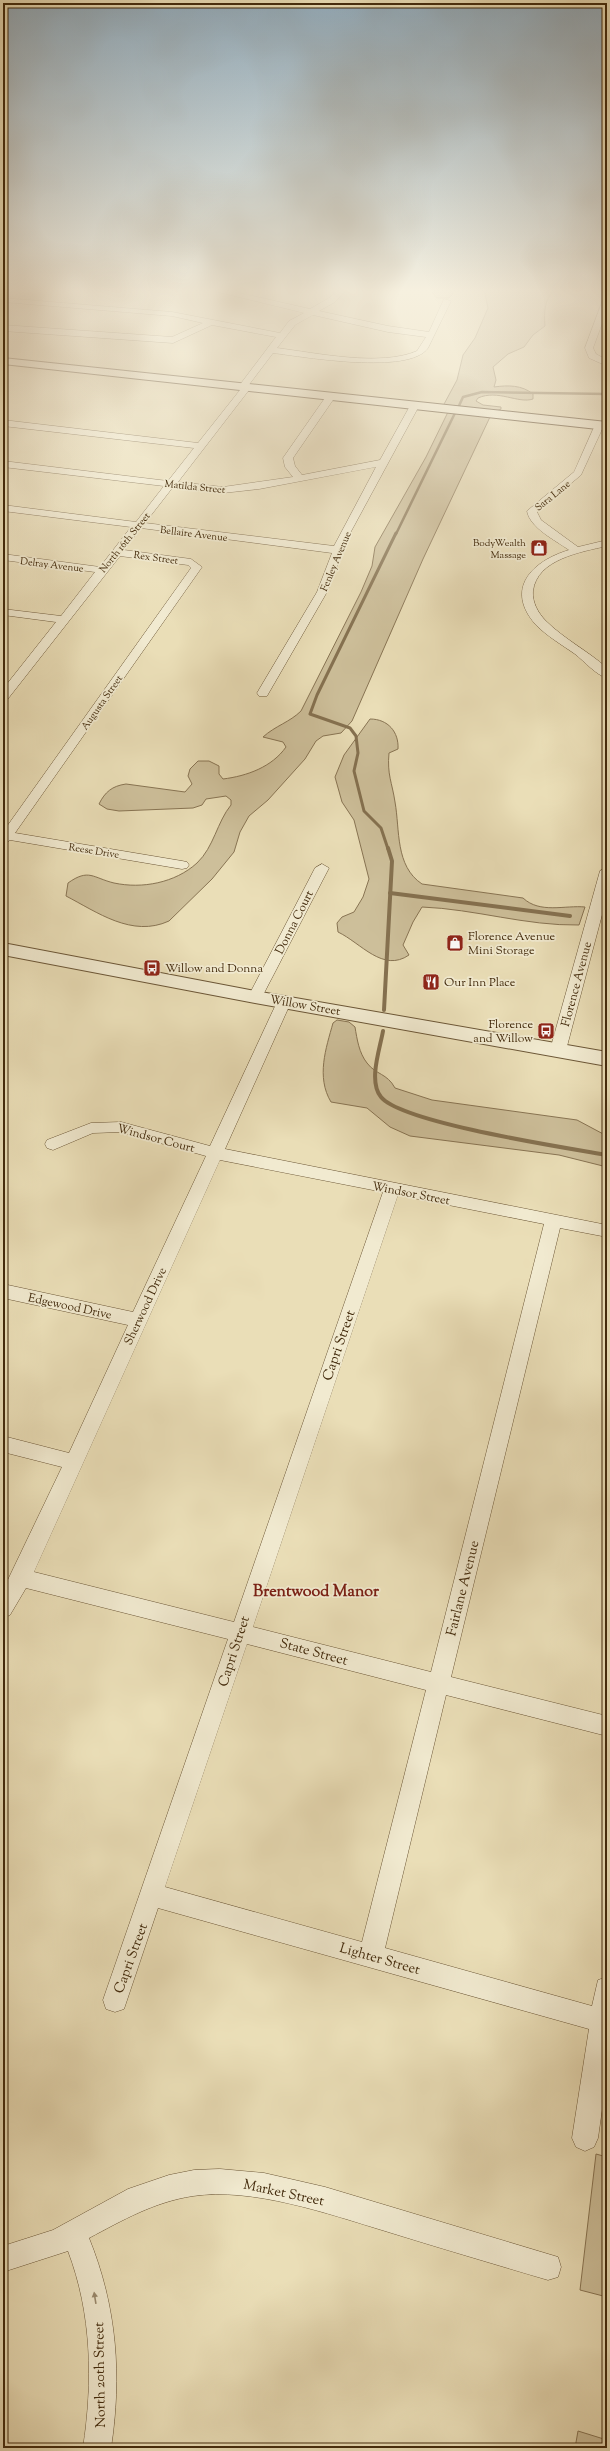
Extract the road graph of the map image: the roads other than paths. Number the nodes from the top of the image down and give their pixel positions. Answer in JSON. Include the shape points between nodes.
{"nodes":[{"id":1,"x":232,"y":403,"type":"edge"},
{"id":2,"x":325,"y":403,"type":"edge"},
{"id":3,"x":390,"y":403,"type":"edge"},
{"id":4,"x":414,"y":406,"type":"junction"},
{"id":5,"x":3,"y":423,"type":"edge"},
{"id":6,"x":603,"y":426,"type":"edge"},
{"id":7,"x":200,"y":446,"type":"junction"},
{"id":8,"x":385,"y":462,"type":"junction"},
{"id":9,"x":3,"y":464,"type":"edge"},
{"id":10,"x":300,"y":478,"type":"junction"},
{"id":11,"x":171,"y":484,"type":"junction"},
{"id":12,"x":3,"y":508,"type":"edge"},
{"id":13,"x":138,"y":526,"type":"junction"},
{"id":14,"x":607,"y":543,"type":"edge"},
{"id":15,"x":337,"y":550,"type":"junction"},
{"id":16,"x":576,"y":550,"type":"junction"},
{"id":17,"x":117,"y":552,"type":"junction"},
{"id":18,"x":3,"y":557,"type":"edge"},
{"id":19,"x":195,"y":563,"type":"joint"},
{"id":20,"x":102,"y":570,"type":"junction"},
{"id":21,"x":3,"y":612,"type":"edge"},
{"id":22,"x":64,"y":620,"type":"junction"},
{"id":23,"x":607,"y":674,"type":"edge"},
{"id":24,"x":3,"y":680,"type":"edge"},
{"id":25,"x":15,"y":681,"type":"junction"},
{"id":26,"x":263,"y":693,"type":"dead end"},
{"id":27,"x":3,"y":697,"type":"edge"},
{"id":28,"x":5,"y":838,"type":"edge"},
{"id":29,"x":182,"y":864,"type":"dead end"},
{"id":30,"x":322,"y":868,"type":"dead end"},
{"id":31,"x":607,"y":871,"type":"edge"},
{"id":32,"x":3,"y":949,"type":"edge"},
{"id":33,"x":255,"y":997,"type":"junction"},
{"id":34,"x":284,"y":1002,"type":"junction"},
{"id":35,"x":558,"y":1050,"type":"junction"},
{"id":36,"x":607,"y":1059,"type":"edge"},
{"id":37,"x":53,"y":1144,"type":"dead end"},
{"id":38,"x":215,"y":1153,"type":"junction"},
{"id":39,"x":392,"y":1189,"type":"junction"},
{"id":40,"x":553,"y":1221,"type":"junction"},
{"id":41,"x":607,"y":1231,"type":"edge"},
{"id":42,"x":3,"y":1291,"type":"edge"},
{"id":43,"x":138,"y":1320,"type":"junction"},
{"id":44,"x":3,"y":1444,"type":"edge"},
{"id":45,"x":74,"y":1462,"type":"junction"},
{"id":46,"x":21,"y":1578,"type":"junction"},
{"id":47,"x":3,"y":1609,"type":"edge"},
{"id":48,"x":239,"y":1632,"type":"junction"},
{"id":49,"x":438,"y":1684,"type":"junction"},
{"id":50,"x":607,"y":1726,"type":"edge"},
{"id":51,"x":152,"y":1894,"type":"junction"},
{"id":52,"x":371,"y":1955,"type":"junction"},
{"id":53,"x":607,"y":1989,"type":"edge"},
{"id":54,"x":115,"y":2000,"type":"dead end"},
{"id":55,"x":605,"y":2022,"type":"edge"},
{"id":56,"x":585,"y":2138,"type":"dead end"},
{"id":57,"x":74,"y":2233,"type":"junction"},
{"id":58,"x":3,"y":2259,"type":"edge"},
{"id":59,"x":548,"y":2267,"type":"dead end"},
{"id":60,"x":97,"y":2448,"type":"edge"}],
"edges":[{"from":1,"to":7,"type":"street","name":"North 16th Street"},
{"from":2,"to":10,"type":"street","via":[[289,455],[290,467]]},
{"from":3,"to":4,"type":"main road"},
{"from":4,"to":6,"type":"main road"},
{"from":4,"to":8,"type":"street","name":"Fenley Avenue"},
{"from":5,"to":7,"type":"street"},
{"from":6,"to":16,"type":"street","name":"Sara Lane","via":[[578,473],[532,511],[532,517],[537,522]]},
{"from":7,"to":11,"type":"street","name":"North 16th Street"},
{"from":8,"to":10,"type":"street","name":"Matilda Street"},
{"from":8,"to":15,"type":"street","name":"Fenley Avenue"},
{"from":9,"to":11,"type":"street","name":"Matilda Street"},
{"from":10,"to":11,"type":"street","name":"Matilda Street","via":[[235,490]]},
{"from":11,"to":13,"type":"street","name":"North 16th Street"},
{"from":12,"to":13,"type":"street","name":"Bellaire Avenue"},
{"from":13,"to":15,"type":"street","name":"Bellaire Avenue"},
{"from":13,"to":17,"type":"street","name":"North 16th Street"},
{"from":14,"to":16,"type":"street"},
{"from":15,"to":26,"type":"street","name":"Fenley Avenue","via":[[322,592]]},
{"from":16,"to":23,"type":"street","via":[[554,558],[536,572],[527,590],[528,603],[542,624]]},
{"from":17,"to":19,"type":"street","name":"Rex Street"},
{"from":17,"to":20,"type":"street","name":"North 16th Street"},
{"from":18,"to":20,"type":"street","name":"Delray Avenue"},
{"from":19,"to":28,"type":"street","name":"Augusta Street","via":[[196,568]]},
{"from":20,"to":22,"type":"street","name":"North 16th Street"},
{"from":21,"to":22,"type":"street"},
{"from":22,"to":25,"type":"street","name":"North 16th Street"},
{"from":24,"to":25,"type":"street"},
{"from":25,"to":27,"type":"street","name":"North 16th Street"},
{"from":28,"to":29,"type":"street","name":"Reese Drive"},
{"from":30,"to":33,"type":"street","name":"Donna Court"},
{"from":31,"to":35,"type":"street","name":"Florence Avenue"},
{"from":32,"to":33,"type":"main road","name":"Willow Street"},
{"from":33,"to":34,"type":"main road","name":"Willow Street"},
{"from":34,"to":35,"type":"main road","name":"Willow Street"},
{"from":34,"to":38,"type":"street","name":"Sherwood Drive"},
{"from":35,"to":36,"type":"main road","name":"Willow Street"},
{"from":37,"to":38,"type":"street","name":"Windsor Court","via":[[91,1128],[113,1126]]},
{"from":38,"to":39,"type":"street","name":"Windsor Street"},
{"from":38,"to":43,"type":"street","name":"Sherwood Drive"},
{"from":39,"to":40,"type":"street","name":"Windsor Street"},
{"from":39,"to":48,"type":"street","name":"Capri Street"},
{"from":40,"to":41,"type":"street","name":"Windsor Street"},
{"from":40,"to":49,"type":"street","name":"Fairlane Avenue"},
{"from":42,"to":43,"type":"street","name":"Edgewood Drive"},
{"from":43,"to":45,"type":"street","name":"Sherwood Drive"},
{"from":44,"to":45,"type":"street"},
{"from":45,"to":46,"type":"street","name":"Sherwood Drive"},
{"from":46,"to":47,"type":"street","name":"Sherwood Drive"},
{"from":46,"to":48,"type":"street","name":"State Street"},
{"from":48,"to":49,"type":"street","name":"State Street"},
{"from":48,"to":51,"type":"street","name":"Capri Street"},
{"from":49,"to":50,"type":"street","name":"State Street"},
{"from":49,"to":52,"type":"street","name":"Fairlane Avenue"},
{"from":51,"to":52,"type":"street","name":"Lighter Street"},
{"from":51,"to":54,"type":"street","name":"Capri Street"},
{"from":52,"to":55,"type":"street","name":"Lighter Street"},
{"from":53,"to":55,"type":"street"},
{"from":55,"to":56,"type":"street"},
{"from":57,"to":58,"type":"street","name":"Market Street","via":[[59,2241]]},
{"from":57,"to":59,"type":"street","name":"Market Street","via":[[128,2202],[169,2188],[194,2183],[243,2183],[325,2200]]},
{"from":60,"to":57,"type":"street","name":"North 20th Street","one_way":true,"via":[[102,2390],[101,2332],[94,2288]]}]}
